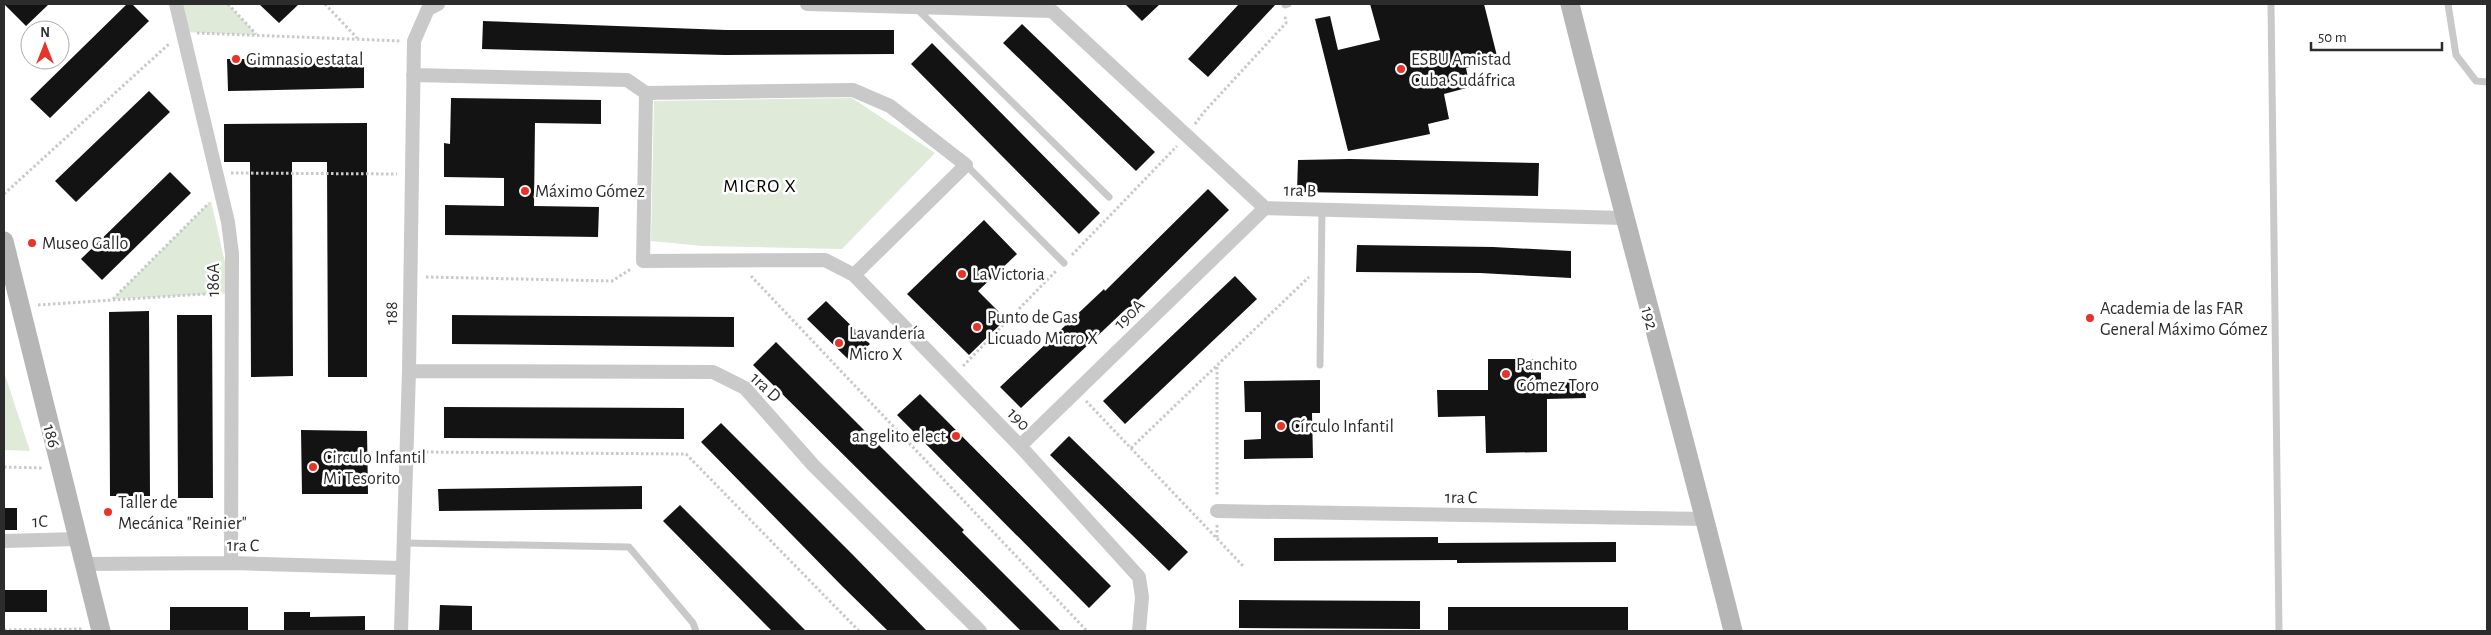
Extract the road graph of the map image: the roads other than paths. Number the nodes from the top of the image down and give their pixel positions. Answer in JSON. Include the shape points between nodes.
{"nodes":[{"id":1,"x":176,"y":4,"type":"edge"},
{"id":2,"x":807,"y":4,"type":"edge"},
{"id":3,"x":1570,"y":4,"type":"edge"},
{"id":4,"x":2271,"y":4,"type":"edge"},
{"id":5,"x":2448,"y":4,"type":"edge"},
{"id":6,"x":430,"y":6,"type":"edge"},
{"id":7,"x":915,"y":7,"type":"junction"},
{"id":8,"x":1055,"y":7,"type":"edge"},
{"id":9,"x":414,"y":76,"type":"junction"},
{"id":10,"x":2487,"y":82,"type":"edge"},
{"id":11,"x":646,"y":93,"type":"junction"},
{"id":12,"x":966,"y":165,"type":"junction"},
{"id":13,"x":1109,"y":197,"type":"dead end"},
{"id":14,"x":1265,"y":208,"type":"junction"},
{"id":15,"x":1322,"y":210,"type":"junction"},
{"id":16,"x":1624,"y":218,"type":"junction"},
{"id":17,"x":4,"y":241,"type":"edge"},
{"id":18,"x":1064,"y":263,"type":"road end"},
{"id":19,"x":854,"y":275,"type":"junction"},
{"id":20,"x":1320,"y":365,"type":"dead end"},
{"id":21,"x":409,"y":371,"type":"junction"},
{"id":22,"x":1020,"y":446,"type":"junction"},
{"id":23,"x":1217,"y":511,"type":"road end"},
{"id":24,"x":1705,"y":519,"type":"junction"},
{"id":25,"x":78,"y":539,"type":"junction"},
{"id":26,"x":4,"y":541,"type":"edge"},
{"id":27,"x":404,"y":543,"type":"junction"},
{"id":28,"x":85,"y":564,"type":"junction"},
{"id":29,"x":230,"y":564,"type":"junction"},
{"id":30,"x":401,"y":568,"type":"junction"},
{"id":31,"x":101,"y":630,"type":"edge"},
{"id":32,"x":401,"y":631,"type":"edge"},
{"id":33,"x":696,"y":631,"type":"edge"},
{"id":34,"x":980,"y":631,"type":"edge"},
{"id":35,"x":1139,"y":631,"type":"edge"},
{"id":36,"x":1733,"y":631,"type":"edge"},
{"id":37,"x":2279,"y":631,"type":"edge"}],
"edges":[{"from":1,"to":29,"type":"street","name":"186A","via":[[231,246]]},
{"from":2,"to":7,"type":"street"},
{"from":3,"to":16,"type":"street","name":"192"},
{"from":4,"to":37,"type":"lane"},
{"from":5,"to":10,"type":"lane","via":[[2456,55],[2476,81]]},
{"from":6,"to":9,"type":"street","name":"188","via":[[414,41]]},
{"from":7,"to":8,"type":"street"},
{"from":7,"to":13,"type":"lane"},
{"from":8,"to":14,"type":"street","name":"1ra B"},
{"from":9,"to":11,"type":"street","via":[[627,80]]},
{"from":9,"to":21,"type":"street","name":"188"},
{"from":11,"to":12,"type":"street","via":[[853,90],[890,106]]},
{"from":11,"to":19,"type":"street","name":"190","via":[[643,261],[825,260]]},
{"from":12,"to":18,"type":"lane"},
{"from":12,"to":19,"type":"street"},
{"from":14,"to":15,"type":"street","name":"1ra B"},
{"from":14,"to":22,"type":"street","name":"190A"},
{"from":15,"to":16,"type":"street","name":"1ra B"},
{"from":15,"to":20,"type":"lane"},
{"from":16,"to":24,"type":"street","name":"192"},
{"from":17,"to":25,"type":"street","name":"186"},
{"from":19,"to":22,"type":"street","name":"190"},
{"from":21,"to":27,"type":"street","name":"188"},
{"from":21,"to":34,"type":"street","name":"1ra D","via":[[713,372],[745,388],[813,465]]},
{"from":22,"to":35,"type":"street","name":"190","via":[[1139,576],[1142,597]]},
{"from":23,"to":24,"type":"street","name":"1ra C"},
{"from":24,"to":36,"type":"street","name":"192"},
{"from":25,"to":26,"type":"street","name":"1C"},
{"from":25,"to":28,"type":"street","name":"186"},
{"from":27,"to":30,"type":"street","name":"188"},
{"from":27,"to":33,"type":"lane","via":[[629,547],[693,623]]},
{"from":28,"to":29,"type":"street","name":"1ra C"},
{"from":28,"to":31,"type":"street","name":"186"},
{"from":29,"to":30,"type":"street","name":"1ra C"},
{"from":30,"to":32,"type":"street","name":"188"}]}
